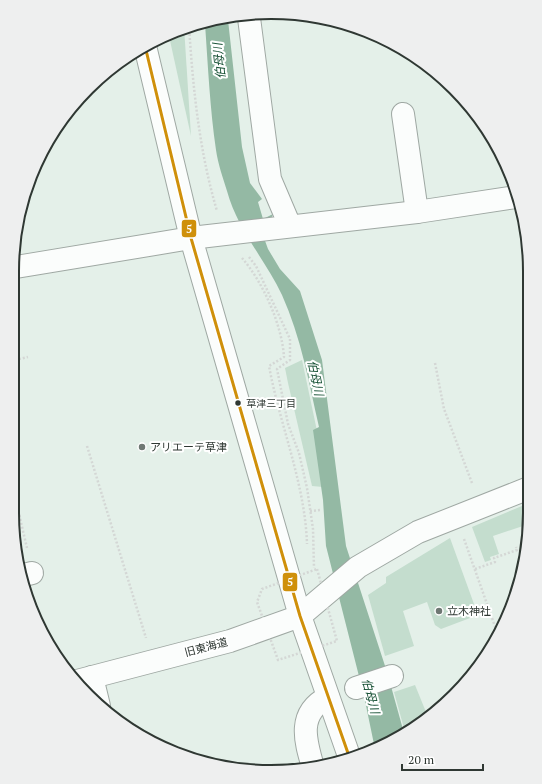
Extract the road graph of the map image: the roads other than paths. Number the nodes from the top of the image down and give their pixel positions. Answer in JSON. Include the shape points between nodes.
{"nodes":[{"id":1,"x":248,"y":20,"type":"edge"},
{"id":2,"x":147,"y":52,"type":"edge"},
{"id":3,"x":403,"y":114,"type":"dead end"},
{"id":4,"x":512,"y":198,"type":"edge"},
{"id":5,"x":417,"y":212,"type":"junction"},
{"id":6,"x":285,"y":226,"type":"junction"},
{"id":7,"x":191,"y":238,"type":"junction"},
{"id":8,"x":19,"y":266,"type":"edge"},
{"id":9,"x":523,"y":490,"type":"edge"},
{"id":10,"x":300,"y":616,"type":"junction"},
{"id":11,"x":392,"y":676,"type":"dead end"},
{"id":12,"x":84,"y":679,"type":"edge"},
{"id":13,"x":356,"y":688,"type":"dead end"},
{"id":14,"x":328,"y":697,"type":"junction"},
{"id":15,"x":348,"y":753,"type":"edge"},
{"id":16,"x":311,"y":762,"type":"edge"}],
"edges":[{"from":1,"to":6,"type":"street","via":[[270,179]]},
{"from":2,"to":7,"type":"street"},
{"from":3,"to":5,"type":"street"},
{"from":4,"to":5,"type":"street"},
{"from":5,"to":6,"type":"street"},
{"from":6,"to":7,"type":"street"},
{"from":7,"to":8,"type":"street"},
{"from":7,"to":10,"type":"street"},
{"from":9,"to":10,"type":"street","name":"旧東海道","via":[[418,532],[358,567]]},
{"from":10,"to":12,"type":"street","name":"旧東海道","via":[[230,641]]},
{"from":10,"to":14,"type":"street"},
{"from":11,"to":13,"type":"street"},
{"from":14,"to":15,"type":"street"},
{"from":14,"to":16,"type":"street","via":[[313,708],[305,728],[304,739]]}]}
